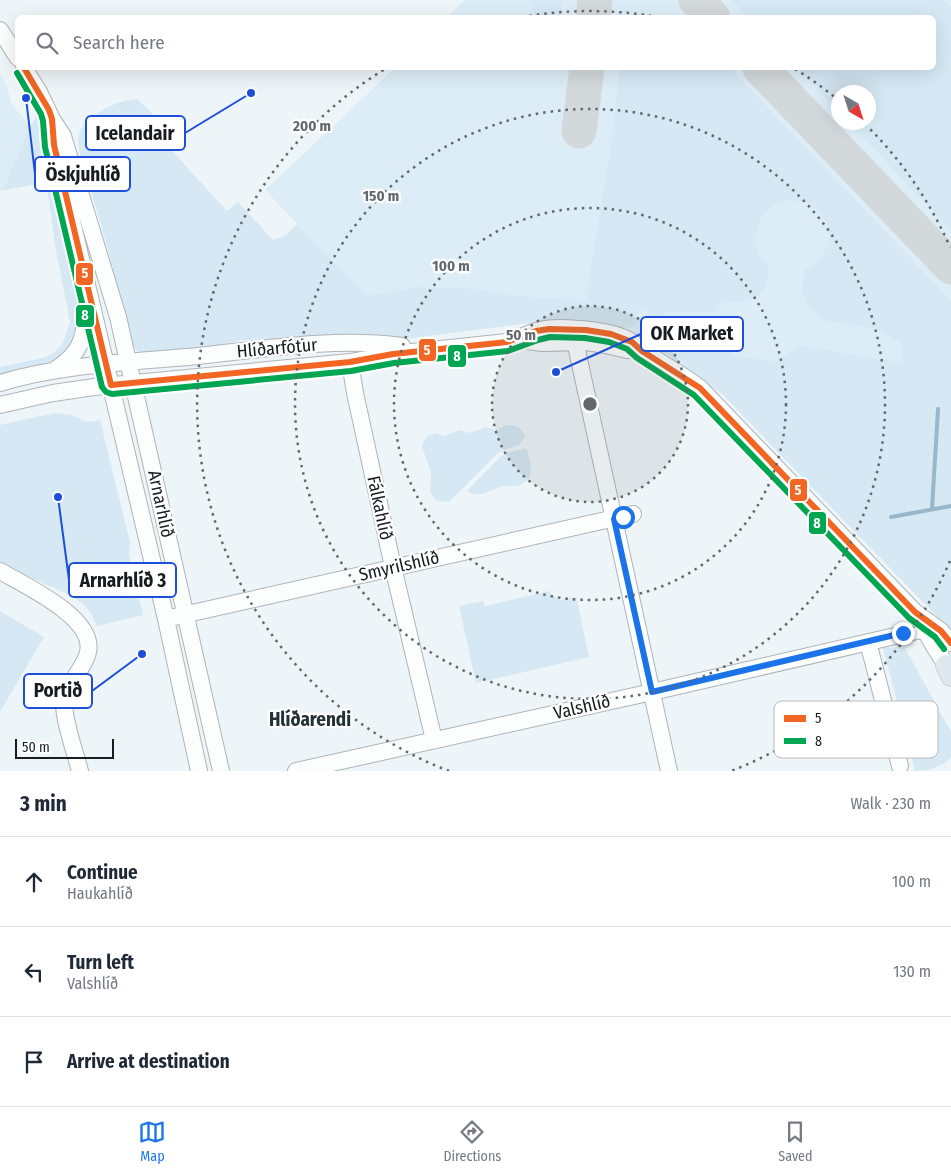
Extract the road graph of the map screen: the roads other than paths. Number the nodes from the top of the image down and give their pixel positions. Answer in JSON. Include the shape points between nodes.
{"nodes":[{"id":1,"x":0,"y":30,"type":"edge"},
{"id":2,"x":15,"y":53,"type":"edge"},
{"id":3,"x":25,"y":70,"type":"edge"},
{"id":4,"x":52,"y":119,"type":"junction"},
{"id":5,"x":86,"y":280,"type":"junction"},
{"id":6,"x":516,"y":340,"type":"junction"},
{"id":7,"x":575,"y":341,"type":"junction"},
{"id":8,"x":426,"y":350,"type":"junction"},
{"id":9,"x":640,"y":350,"type":"junction"},
{"id":10,"x":128,"y":362,"type":"junction"},
{"id":11,"x":350,"y":362,"type":"junction"},
{"id":12,"x":106,"y":364,"type":"junction"},
{"id":13,"x":54,"y":370,"type":"junction"},
{"id":14,"x":0,"y":383,"type":"edge"},
{"id":15,"x":132,"y":383,"type":"junction"},
{"id":16,"x":111,"y":385,"type":"junction"},
{"id":17,"x":0,"y":405,"type":"edge"},
{"id":18,"x":633,"y":514,"type":"dead end"},
{"id":19,"x":614,"y":519,"type":"junction"},
{"id":20,"x":393,"y":567,"type":"junction"},
{"id":21,"x":0,"y":571,"type":"edge"},
{"id":22,"x":185,"y":615,"type":"junction"},
{"id":23,"x":166,"y":619,"type":"junction"},
{"id":24,"x":929,"y":628,"type":"junction"},
{"id":25,"x":868,"y":642,"type":"junction"},
{"id":26,"x":951,"y":643,"type":"edge"},
{"id":27,"x":949,"y":671,"type":"edge"},
{"id":28,"x":652,"y":692,"type":"junction"},
{"id":29,"x":883,"y":701,"type":"edge"},
{"id":30,"x":434,"y":740,"type":"junction"},
{"id":31,"x":898,"y":758,"type":"edge"},
{"id":32,"x":900,"y":766,"type":"dead end"},
{"id":33,"x":80,"y":771,"type":"edge"},
{"id":34,"x":199,"y":771,"type":"edge"},
{"id":35,"x":221,"y":771,"type":"edge"},
{"id":36,"x":296,"y":771,"type":"edge"},
{"id":37,"x":669,"y":771,"type":"edge"}],
"edges":[{"from":1,"to":2,"type":"street"},
{"from":3,"to":4,"type":"street","name":"Arnarhlíð"},
{"from":4,"to":5,"type":"street","via":[[54,145]]},
{"from":4,"to":10,"type":"street","name":"Arnarhlíð","via":[[69,151]]},
{"from":5,"to":12,"type":"street","name":"Arnarhlíð"},
{"from":5,"to":13,"type":"street","via":[[86,325],[82,340],[70,358]]},
{"from":6,"to":7,"type":"street","name":"Hlíðarfótur","via":[[543,343]]},
{"from":6,"to":8,"type":"street","name":"Hlíðarfótur"},
{"from":6,"to":9,"type":"street","name":"Hlíðarfótur","via":[[540,330],[575,329],[613,334],[630,341]]},
{"from":7,"to":9,"type":"street","name":"Hlíðarfótur"},
{"from":7,"to":19,"type":"street"},
{"from":8,"to":10,"type":"street","name":"Hlíðarfótur","via":[[388,344],[335,344]]},
{"from":8,"to":11,"type":"street","name":"Hlíðarfótur"},
{"from":9,"to":24,"type":"street","name":"Hlíðarfótur","via":[[700,388]]},
{"from":10,"to":12,"type":"street","name":"Hlíðarfótur"},
{"from":10,"to":15,"type":"street","name":"Arnarhlíð"},
{"from":11,"to":15,"type":"street","name":"Hlíðarfótur"},
{"from":11,"to":20,"type":"street","name":"Fálkahlíð"},
{"from":12,"to":13,"type":"street","name":"Hlíðarfótur"},
{"from":12,"to":16,"type":"street","name":"Arnarhlíð"},
{"from":13,"to":14,"type":"street","name":"Hlíðarfótur"},
{"from":15,"to":16,"type":"street","name":"Hlíðarfótur"},
{"from":15,"to":22,"type":"street","name":"Arnarhlíð"},
{"from":16,"to":17,"type":"street","name":"Hlíðarfótur"},
{"from":16,"to":23,"type":"street","name":"Arnarhlíð"},
{"from":18,"to":19,"type":"street","name":"Smyrilshlíð"},
{"from":19,"to":20,"type":"street","name":"Smyrilshlíð"},
{"from":19,"to":28,"type":"street"},
{"from":20,"to":22,"type":"street","name":"Smyrilshlíð"},
{"from":20,"to":30,"type":"street","name":"Fálkahlíð"},
{"from":21,"to":33,"type":"street","via":[[64,610],[85,633],[89,651],[64,698]]},
{"from":22,"to":23,"type":"street","name":"Smyrilshlíð"},
{"from":22,"to":35,"type":"street","name":"Arnarhlíð"},
{"from":23,"to":34,"type":"street","name":"Arnarhlíð"},
{"from":24,"to":25,"type":"street","name":"Valshlíð"},
{"from":24,"to":26,"type":"street","name":"Hlíðarfótur"},
{"from":24,"to":27,"type":"street","name":"Hlíðarfótur"},
{"from":25,"to":28,"type":"street","name":"Valshlíð"},
{"from":25,"to":29,"type":"street"},
{"from":28,"to":30,"type":"street","name":"Valshlíð"},
{"from":28,"to":37,"type":"street"},
{"from":30,"to":36,"type":"street","name":"Valshlíð"},
{"from":31,"to":32,"type":"street"}]}
